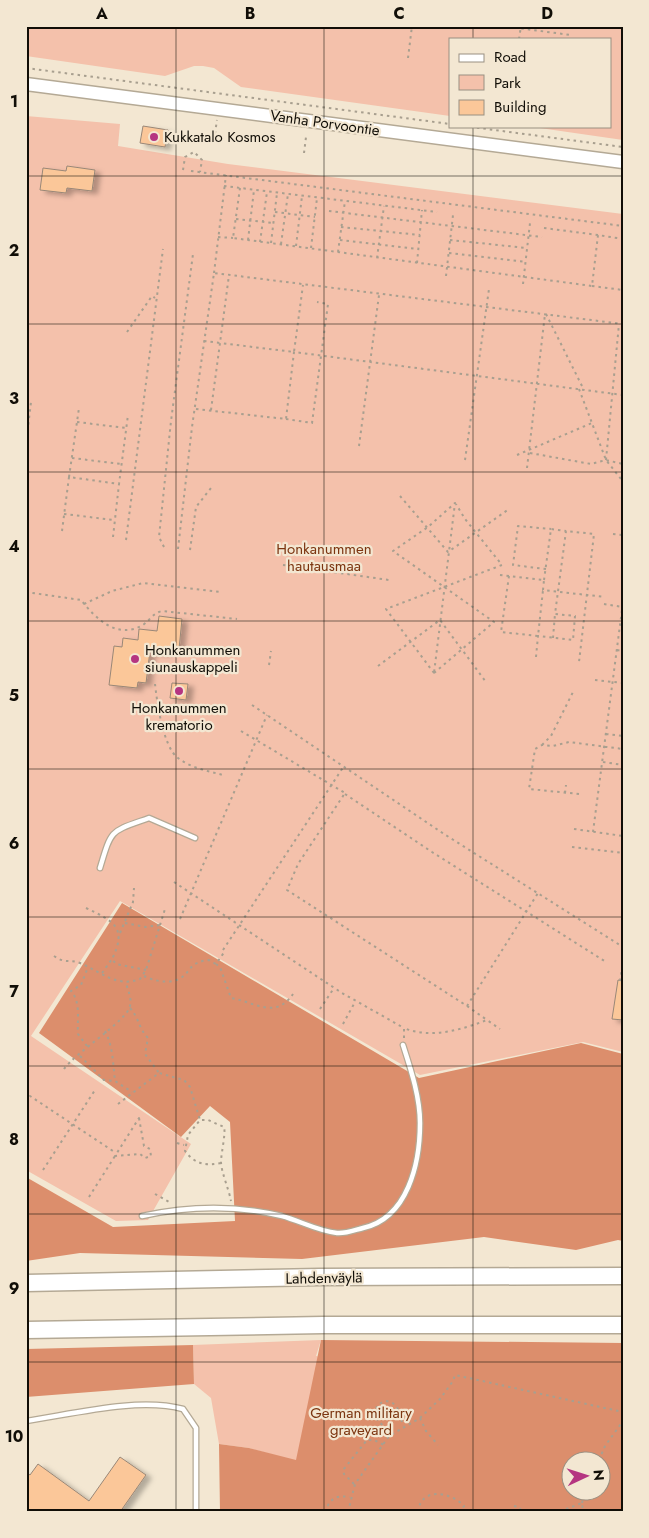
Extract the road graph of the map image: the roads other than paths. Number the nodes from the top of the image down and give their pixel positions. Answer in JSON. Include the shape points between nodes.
{"nodes":[{"id":1,"x":26,"y":84,"type":"edge"},
{"id":2,"x":623,"y":162,"type":"edge"},
{"id":3,"x":194,"y":838,"type":"dead end"},
{"id":4,"x":100,"y":868,"type":"dead end"},
{"id":5,"x":404,"y":1045,"type":"road end"},
{"id":6,"x":142,"y":1216,"type":"dead end"},
{"id":7,"x":623,"y":1276,"type":"edge"},
{"id":8,"x":26,"y":1283,"type":"edge"},
{"id":9,"x":623,"y":1325,"type":"edge"},
{"id":10,"x":26,"y":1330,"type":"edge"},
{"id":11,"x":26,"y":1421,"type":"edge"},
{"id":12,"x":196,"y":1512,"type":"edge"}],
"edges":[{"from":1,"to":2,"type":"main road","name":"Vanha Porvoontie"},
{"from":3,"to":4,"type":"lane","via":[[149,818],[114,831]]},
{"from":5,"to":6,"type":"lane","via":[[418,1108],[419,1145],[404,1197],[393,1213],[382,1221],[338,1233],[291,1219],[243,1210],[197,1208]]},
{"from":7,"to":8,"type":"highway","name":"Lahdenväylä","via":[[320,1277]]},
{"from":9,"to":10,"type":"highway","via":[[323,1325]]},
{"from":11,"to":12,"type":"lane","via":[[133,1405],[183,1409],[196,1428]]}]}
